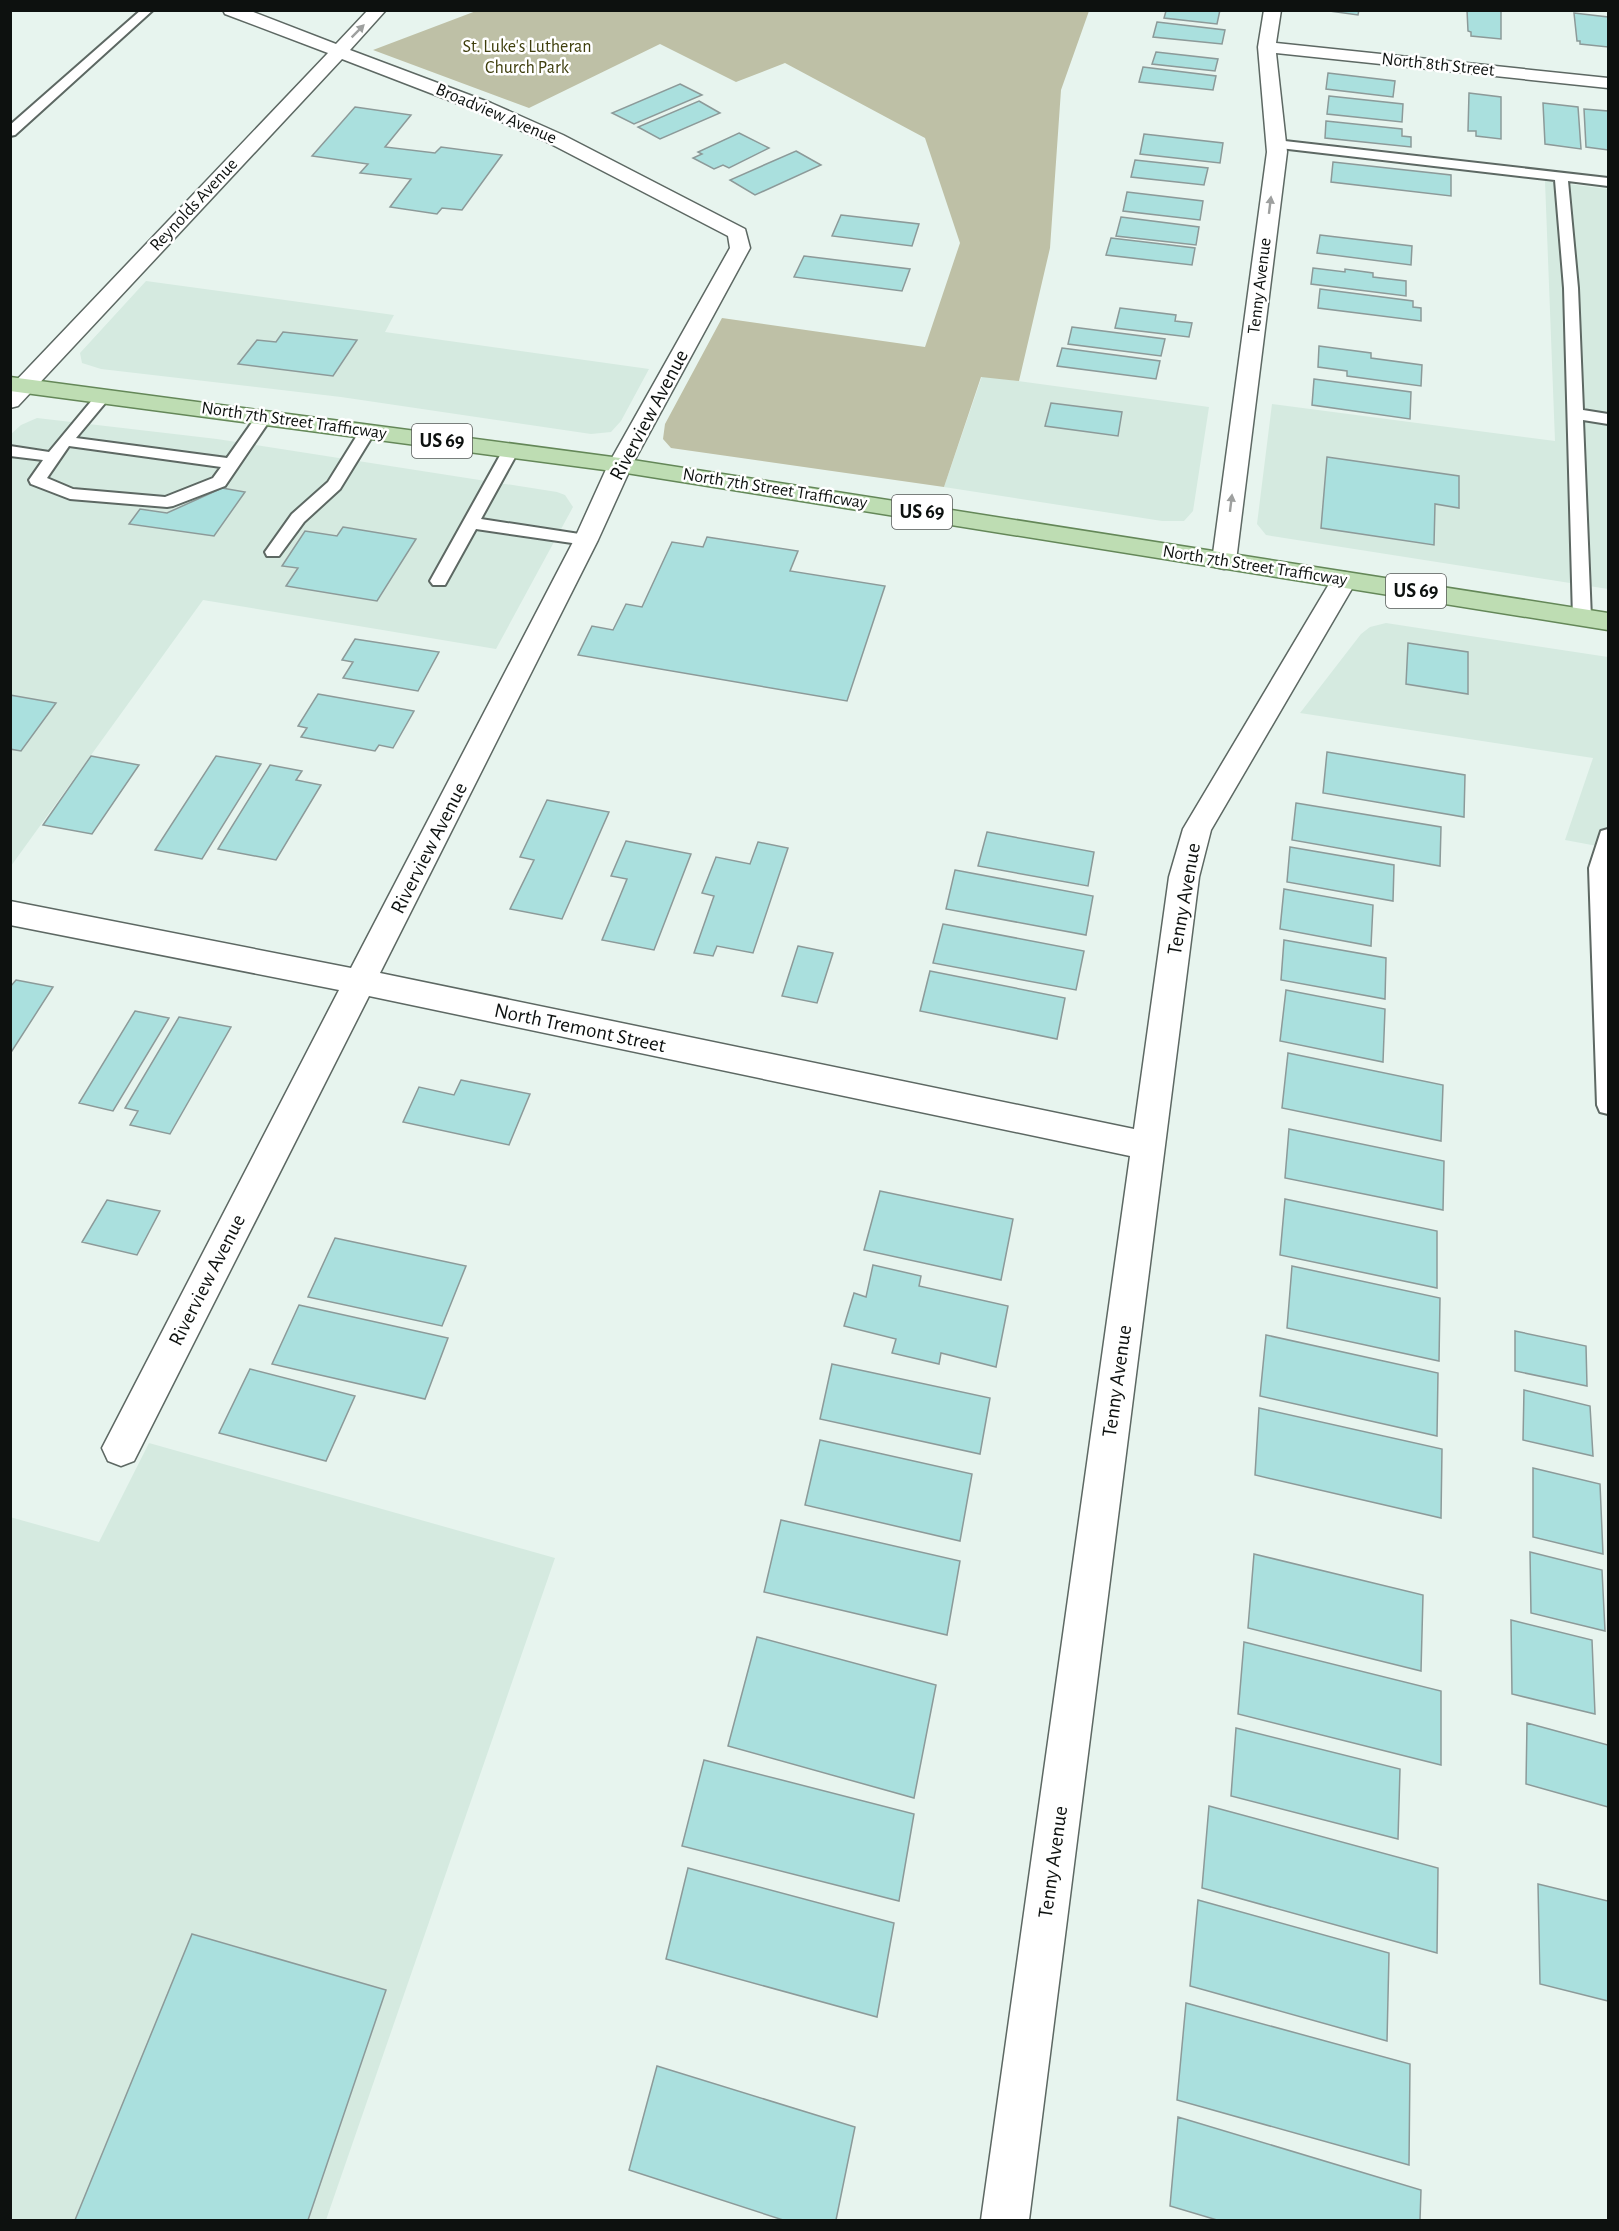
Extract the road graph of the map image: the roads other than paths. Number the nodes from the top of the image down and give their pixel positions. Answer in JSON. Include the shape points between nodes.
{"nodes":[{"id":1,"x":148,"y":10,"type":"edge"},
{"id":2,"x":231,"y":10,"type":"edge"},
{"id":3,"x":378,"y":10,"type":"edge"},
{"id":4,"x":1273,"y":10,"type":"edge"},
{"id":5,"x":1267,"y":47,"type":"junction"},
{"id":6,"x":338,"y":51,"type":"junction"},
{"id":7,"x":1608,"y":83,"type":"edge"},
{"id":8,"x":10,"y":132,"type":"edge"},
{"id":9,"x":1276,"y":144,"type":"junction"},
{"id":10,"x":1562,"y":177,"type":"junction"},
{"id":11,"x":1608,"y":182,"type":"edge"},
{"id":12,"x":740,"y":248,"type":"joint"},
{"id":13,"x":15,"y":390,"type":"edge"},
{"id":14,"x":103,"y":396,"type":"junction"},
{"id":15,"x":1576,"y":414,"type":"junction"},
{"id":16,"x":264,"y":417,"type":"junction"},
{"id":17,"x":1608,"y":419,"type":"edge"},
{"id":18,"x":367,"y":432,"type":"junction"},
{"id":19,"x":65,"y":441,"type":"junction"},
{"id":20,"x":511,"y":450,"type":"junction"},
{"id":21,"x":10,"y":451,"type":"edge"},
{"id":22,"x":54,"y":457,"type":"junction"},
{"id":23,"x":232,"y":464,"type":"junction"},
{"id":24,"x":620,"y":465,"type":"junction"},
{"id":25,"x":471,"y":523,"type":"junction"},
{"id":26,"x":586,"y":540,"type":"junction"},
{"id":27,"x":273,"y":552,"type":"dead end"},
{"id":28,"x":1224,"y":561,"type":"junction"},
{"id":29,"x":1344,"y":580,"type":"junction"},
{"id":30,"x":439,"y":581,"type":"dead end"},
{"id":31,"x":1582,"y":618,"type":"junction"},
{"id":32,"x":1608,"y":622,"type":"edge"},
{"id":33,"x":1608,"y":836,"type":"edge"},
{"id":34,"x":10,"y":913,"type":"edge"},
{"id":35,"x":361,"y":982,"type":"junction"},
{"id":36,"x":1608,"y":1105,"type":"edge"},
{"id":37,"x":1149,"y":1146,"type":"junction"},
{"id":38,"x":121,"y":1448,"type":"dead end"},
{"id":39,"x":1005,"y":2220,"type":"edge"}],
"edges":[{"from":1,"to":8,"type":"lane"},
{"from":2,"to":6,"type":"street","name":"Broadview Avenue"},
{"from":6,"to":3,"type":"street","name":"Reynolds Avenue","one_way":true},
{"from":4,"to":5,"type":"street","name":"Tenny Avenue"},
{"from":5,"to":7,"type":"street","name":"North 8th Street"},
{"from":5,"to":9,"type":"street","name":"Tenny Avenue"},
{"from":6,"to":12,"type":"street","name":"Broadview Avenue","via":[[556,139],[738,233]]},
{"from":6,"to":13,"type":"street","name":"Reynolds Avenue"},
{"from":9,"to":10,"type":"lane"},
{"from":28,"to":9,"type":"street","name":"Tenny Avenue","one_way":true},
{"from":10,"to":11,"type":"lane"},
{"from":10,"to":15,"type":"lane"},
{"from":12,"to":24,"type":"street","name":"Riverview Avenue"},
{"from":13,"to":14,"type":"main road","name":"North 7th Street Trafficway","number":"US 69"},
{"from":14,"to":16,"type":"main road","name":"North 7th Street Trafficway","number":"US 69"},
{"from":14,"to":19,"type":"lane"},
{"from":15,"to":17,"type":"lane"},
{"from":15,"to":31,"type":"lane"},
{"from":16,"to":18,"type":"main road","name":"North 7th Street Trafficway","number":"US 69"},
{"from":16,"to":23,"type":"lane"},
{"from":18,"to":20,"type":"main road","name":"North 7th Street Trafficway","number":"US 69"},
{"from":18,"to":27,"type":"lane","via":[[334,485],[298,518]]},
{"from":19,"to":22,"type":"lane"},
{"from":19,"to":23,"type":"lane"},
{"from":20,"to":24,"type":"main road","name":"North 7th Street Trafficway","number":"US 69"},
{"from":20,"to":25,"type":"lane"},
{"from":21,"to":22,"type":"lane"},
{"from":22,"to":23,"type":"lane","via":[[37,480],[70,494],[167,502],[219,482]]},
{"from":24,"to":26,"type":"street","name":"Riverview Avenue"},
{"from":24,"to":28,"type":"main road","name":"North 7th Street Trafficway","number":"US 69"},
{"from":25,"to":26,"type":"lane"},
{"from":25,"to":30,"type":"lane"},
{"from":26,"to":35,"type":"street","name":"Riverview Avenue"},
{"from":28,"to":29,"type":"main road","name":"North 7th Street Trafficway","number":"US 69"},
{"from":29,"to":31,"type":"main road","name":"North 7th Street Trafficway","number":"US 69"},
{"from":29,"to":37,"type":"street","name":"Tenny Avenue","via":[[1197,829],[1184,877]]},
{"from":31,"to":32,"type":"main road","name":"North 7th Street Trafficway","number":"US 69"},
{"from":33,"to":36,"type":"lane","via":[[1599,868]]},
{"from":34,"to":35,"type":"street","name":"North Tremont Street"},
{"from":35,"to":37,"type":"street","name":"North Tremont Street"},
{"from":35,"to":38,"type":"street","name":"Riverview Avenue"},
{"from":37,"to":39,"type":"street","name":"Tenny Avenue"}]}
